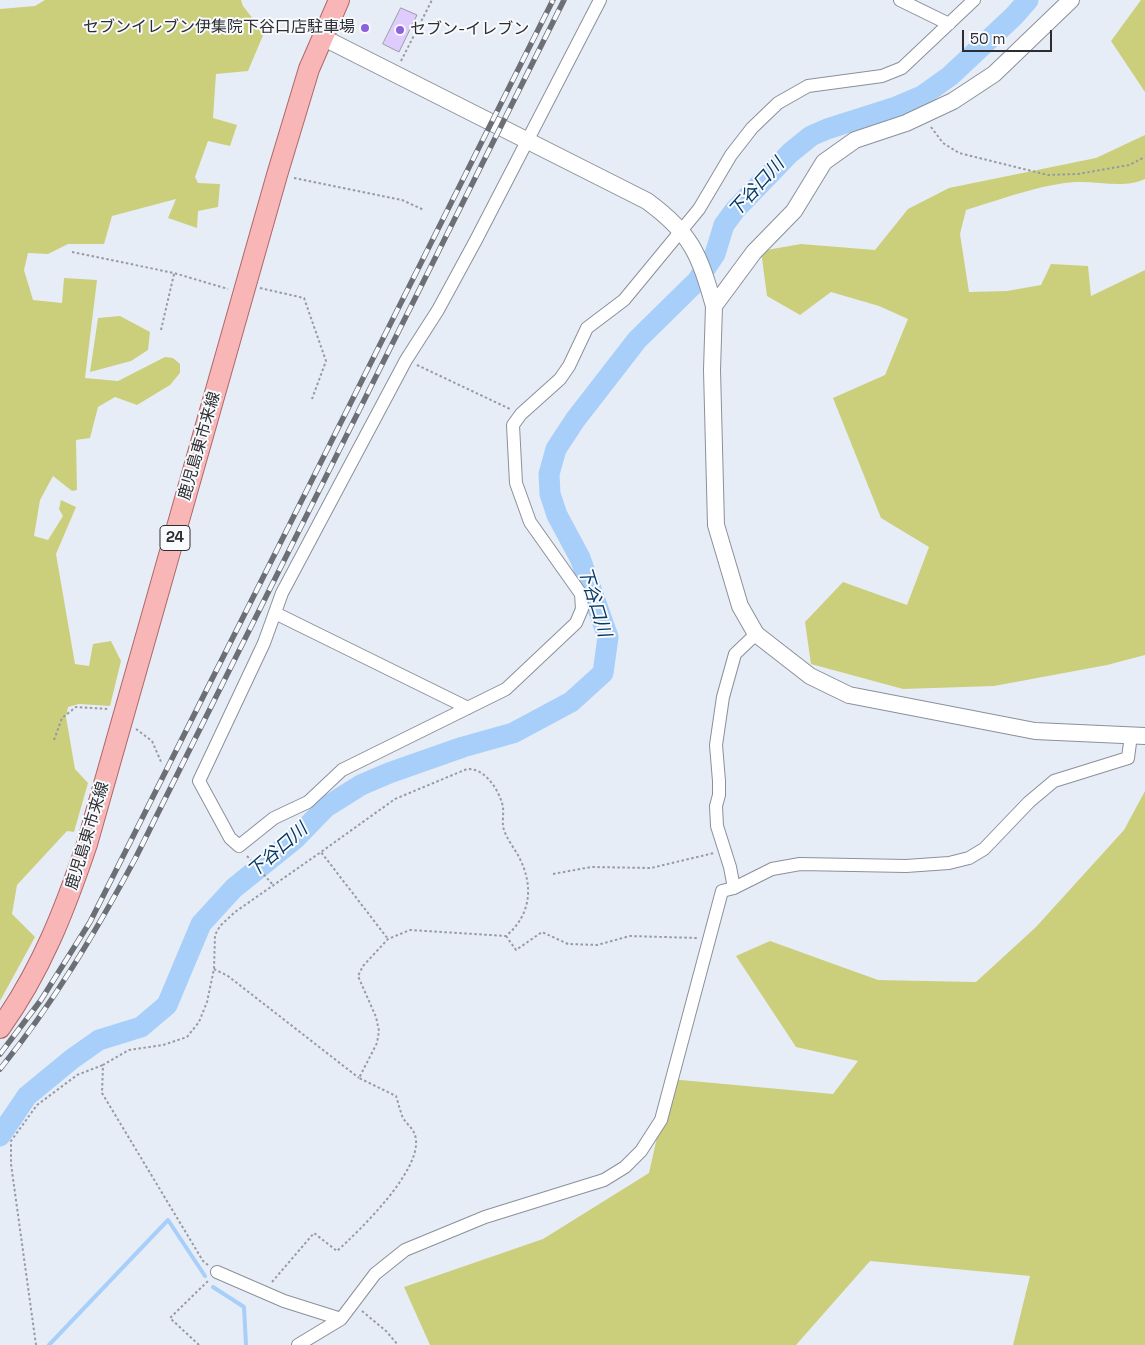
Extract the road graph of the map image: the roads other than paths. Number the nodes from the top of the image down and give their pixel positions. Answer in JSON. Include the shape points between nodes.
{"nodes":[{"id":1,"x":338,"y":0,"type":"edge"},
{"id":2,"x":600,"y":0,"type":"edge"},
{"id":3,"x":900,"y":0,"type":"edge"},
{"id":4,"x":974,"y":0,"type":"edge"},
{"id":5,"x":1071,"y":0,"type":"edge"},
{"id":6,"x":949,"y":24,"type":"junction"},
{"id":7,"x":322,"y":37,"type":"junction"},
{"id":8,"x":528,"y":139,"type":"junction"},
{"id":9,"x":681,"y":229,"type":"junction"},
{"id":10,"x":714,"y":306,"type":"junction"},
{"id":11,"x":275,"y":613,"type":"junction"},
{"id":12,"x":756,"y":634,"type":"junction"},
{"id":13,"x":468,"y":708,"type":"junction"},
{"id":14,"x":1138,"y":736,"type":"edge"},
{"id":15,"x":734,"y":888,"type":"junction"},
{"id":16,"x":0,"y":1028,"type":"edge"},
{"id":17,"x":217,"y":1272,"type":"road end"},
{"id":18,"x":341,"y":1319,"type":"junction"},
{"id":19,"x":298,"y":1345,"type":"edge"}],
"edges":[{"from":1,"to":7,"type":"main road","name":"鹿児島東市来線","number":"24"},
{"from":2,"to":8,"type":"street"},
{"from":3,"to":6,"type":"street"},
{"from":4,"to":6,"type":"street"},
{"from":5,"to":10,"type":"street","via":[[994,74],[953,101],[855,140],[824,162],[794,211],[754,252]]},
{"from":6,"to":9,"type":"street","via":[[902,68],[882,76],[808,86],[778,103],[752,128],[731,155],[699,209]]},
{"from":7,"to":8,"type":"street"},
{"from":7,"to":16,"type":"main road","name":"鹿児島東市来線","number":"24","via":[[276,174],[87,844],[52,940],[28,987]]},
{"from":8,"to":9,"type":"street","via":[[647,201]]},
{"from":8,"to":11,"type":"street","via":[[442,301],[406,360],[282,593]]},
{"from":9,"to":10,"type":"street","via":[[703,267]]},
{"from":9,"to":13,"type":"street","via":[[624,300],[588,328],[560,379],[513,425],[516,483],[530,522],[581,594],[582,609],[576,623],[506,689]]},
{"from":10,"to":12,"type":"street","via":[[712,370],[716,525],[740,606]]},
{"from":11,"to":13,"type":"street"},
{"from":11,"to":13,"type":"street","via":[[199,781],[230,838],[239,846],[274,818],[308,802],[342,770]]},
{"from":12,"to":14,"type":"street","via":[[810,676],[849,695],[1034,731]]},
{"from":12,"to":15,"type":"street","via":[[735,654],[723,697],[716,745],[719,781],[717,826]]},
{"from":14,"to":15,"type":"street","via":[[1128,758],[1054,781],[984,849],[969,858],[906,866],[800,864],[772,869]]},
{"from":15,"to":18,"type":"street","via":[[722,891],[661,1120],[636,1156],[604,1180],[485,1217],[405,1250],[375,1274]]},
{"from":17,"to":18,"type":"street","via":[[284,1301]]},
{"from":18,"to":19,"type":"street"}]}
